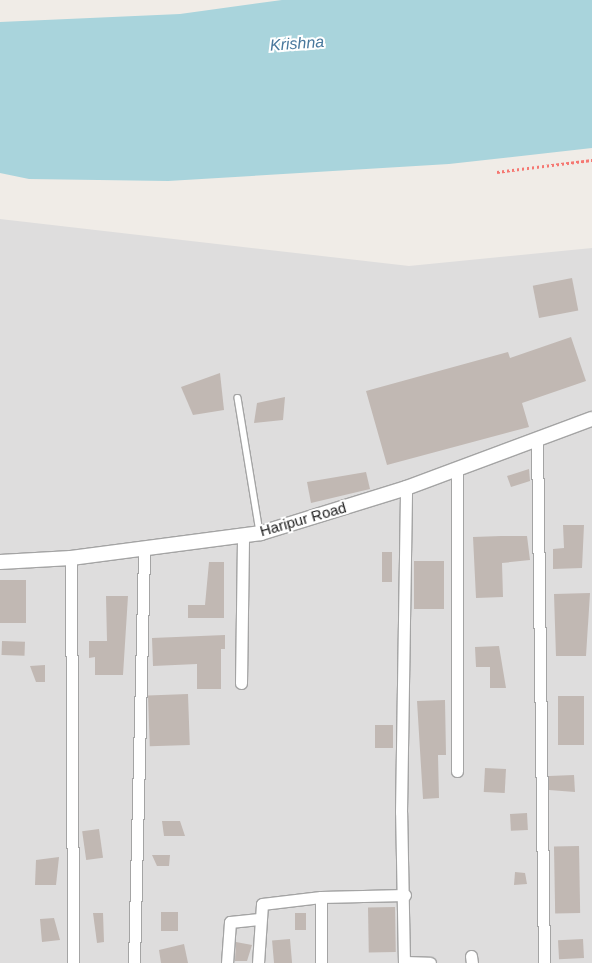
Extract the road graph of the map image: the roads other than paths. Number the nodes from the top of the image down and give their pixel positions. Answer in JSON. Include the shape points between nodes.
{"nodes":[{"id":1,"x":238,"y":398,"type":"dead end"},
{"id":2,"x":592,"y":419,"type":"edge"},
{"id":3,"x":537,"y":440,"type":"junction"},
{"id":4,"x":457,"y":470,"type":"junction"},
{"id":5,"x":406,"y":488,"type":"junction"},
{"id":6,"x":260,"y":533,"type":"junction"},
{"id":7,"x":243,"y":535,"type":"junction"},
{"id":8,"x":144,"y":547,"type":"junction"},
{"id":9,"x":71,"y":558,"type":"junction"},
{"id":10,"x":0,"y":562,"type":"edge"},
{"id":11,"x":241,"y":683,"type":"dead end"},
{"id":12,"x":456,"y":771,"type":"dead end"},
{"id":13,"x":405,"y":895,"type":"junction"},
{"id":14,"x":321,"y":897,"type":"junction"},
{"id":15,"x":259,"y":919,"type":"junction"},
{"id":16,"x":73,"y":963,"type":"edge"},
{"id":17,"x":134,"y":963,"type":"edge"},
{"id":18,"x":227,"y":963,"type":"edge"},
{"id":19,"x":258,"y":963,"type":"edge"},
{"id":20,"x":321,"y":963,"type":"edge"},
{"id":21,"x":404,"y":963,"type":"edge"},
{"id":22,"x":430,"y":963,"type":"edge"},
{"id":23,"x":544,"y":963,"type":"edge"}],
"edges":[{"from":1,"to":6,"type":"lane"},
{"from":2,"to":3,"type":"street","name":"Haripur Road"},
{"from":3,"to":4,"type":"street","name":"Haripur Road"},
{"from":3,"to":23,"type":"street"},
{"from":4,"to":5,"type":"street","name":"Haripur Road"},
{"from":4,"to":12,"type":"street"},
{"from":5,"to":6,"type":"street","name":"Haripur Road"},
{"from":5,"to":13,"type":"street","via":[[401,812]]},
{"from":6,"to":7,"type":"street","name":"Haripur Road"},
{"from":7,"to":8,"type":"street","name":"Haripur Road"},
{"from":7,"to":11,"type":"street"},
{"from":8,"to":9,"type":"street","name":"Haripur Road"},
{"from":8,"to":17,"type":"street"},
{"from":9,"to":10,"type":"street","name":"Haripur Road"},
{"from":9,"to":16,"type":"street"},
{"from":13,"to":14,"type":"street"},
{"from":13,"to":21,"type":"street"},
{"from":14,"to":15,"type":"street","via":[[262,904]]},
{"from":14,"to":20,"type":"street"},
{"from":15,"to":18,"type":"street","via":[[230,922]]},
{"from":15,"to":19,"type":"street"},
{"from":21,"to":22,"type":"street"}]}
